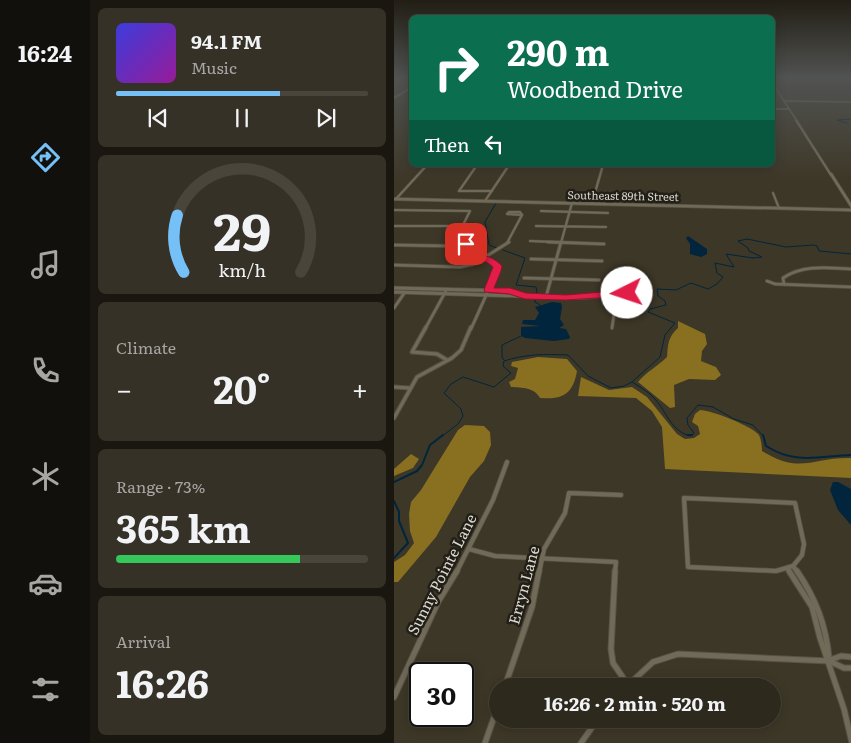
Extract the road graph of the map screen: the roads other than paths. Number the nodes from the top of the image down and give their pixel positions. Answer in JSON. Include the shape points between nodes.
{"nodes":[{"id":1,"x":790,"y":112,"type":"edge"},
{"id":2,"x":425,"y":167,"type":"edge"},
{"id":3,"x":476,"y":167,"type":"edge"},
{"id":4,"x":508,"y":167,"type":"edge"},
{"id":5,"x":602,"y":167,"type":"edge"},
{"id":6,"x":492,"y":192,"type":"junction"},
{"id":7,"x":773,"y":193,"type":"dead end"},
{"id":8,"x":395,"y":199,"type":"edge"},
{"id":9,"x":487,"y":201,"type":"junction"},
{"id":10,"x":572,"y":203,"type":"junction"},
{"id":11,"x":592,"y":203,"type":"junction"},
{"id":12,"x":779,"y":208,"type":"junction"},
{"id":13,"x":851,"y":208,"type":"edge"},
{"id":14,"x":394,"y":210,"type":"edge"},
{"id":15,"x":541,"y":211,"type":"dead end"},
{"id":16,"x":570,"y":212,"type":"junction"},
{"id":17,"x":608,"y":213,"type":"dead end"},
{"id":18,"x":522,"y":215,"type":"junction"},
{"id":19,"x":394,"y":226,"type":"edge"},
{"id":20,"x":464,"y":226,"type":"junction"},
{"id":21,"x":536,"y":226,"type":"dead end"},
{"id":22,"x":566,"y":227,"type":"junction"},
{"id":23,"x":606,"y":227,"type":"dead end"},
{"id":24,"x":530,"y":241,"type":"dead end"},
{"id":25,"x":561,"y":242,"type":"junction"},
{"id":26,"x":466,"y":244,"type":"junction"},
{"id":27,"x":604,"y":244,"type":"dead end"},
{"id":28,"x":394,"y":245,"type":"edge"},
{"id":29,"x":484,"y":258,"type":"junction"},
{"id":30,"x":530,"y":259,"type":"dead end"},
{"id":31,"x":556,"y":260,"type":"junction"},
{"id":32,"x":602,"y":261,"type":"dead end"},
{"id":33,"x":394,"y":265,"type":"edge"},
{"id":34,"x":851,"y":269,"type":"edge"},
{"id":35,"x":524,"y":278,"type":"dead end"},
{"id":36,"x":551,"y":279,"type":"junction"},
{"id":37,"x":599,"y":280,"type":"dead end"},
{"id":38,"x":767,"y":281,"type":"dead end"},
{"id":39,"x":784,"y":285,"type":"junction"},
{"id":40,"x":851,"y":287,"type":"edge"},
{"id":41,"x":394,"y":288,"type":"edge"},
{"id":42,"x":408,"y":288,"type":"junction"},
{"id":43,"x":447,"y":289,"type":"junction"},
{"id":44,"x":488,"y":290,"type":"junction"},
{"id":45,"x":394,"y":292,"type":"edge"},
{"id":46,"x":404,"y":293,"type":"junction"},
{"id":47,"x":643,"y":293,"type":"dead end"},
{"id":48,"x":444,"y":294,"type":"junction"},
{"id":49,"x":617,"y":294,"type":"junction"},
{"id":50,"x":486,"y":295,"type":"junction"},
{"id":51,"x":525,"y":296,"type":"junction"},
{"id":52,"x":546,"y":297,"type":"junction"},
{"id":53,"x":394,"y":308,"type":"edge"},
{"id":54,"x":612,"y":328,"type":"dead end"},
{"id":55,"x":447,"y":360,"type":"junction"},
{"id":56,"x":394,"y":388,"type":"edge"},
{"id":57,"x":409,"y":388,"type":"junction"},
{"id":58,"x":394,"y":418,"type":"edge"},
{"id":59,"x":507,"y":462,"type":"dead end"},
{"id":60,"x":621,"y":495,"type":"dead end"},
{"id":61,"x":469,"y":550,"type":"junction"},
{"id":62,"x":542,"y":558,"type":"junction"},
{"id":63,"x":793,"y":566,"type":"junction"},
{"id":64,"x":788,"y":569,"type":"junction"},
{"id":65,"x":851,"y":657,"type":"edge"},
{"id":66,"x":829,"y":661,"type":"junction"},
{"id":67,"x":851,"y":668,"type":"edge"},
{"id":68,"x":508,"y":678,"type":"edge"},
{"id":69,"x":623,"y":678,"type":"edge"},
{"id":70,"x":636,"y":678,"type":"edge"},
{"id":71,"x":394,"y":697,"type":"edge"},
{"id":72,"x":490,"y":728,"type":"edge"},
{"id":73,"x":590,"y":728,"type":"edge"},
{"id":74,"x":485,"y":743,"type":"edge"},
{"id":75,"x":581,"y":743,"type":"edge"},
{"id":76,"x":851,"y":743,"type":"edge"}],
"edges":[{"from":1,"to":13,"type":"street"},
{"from":2,"to":8,"type":"street"},
{"from":3,"to":6,"type":"street","via":[[459,191]]},
{"from":4,"to":6,"type":"street"},
{"from":5,"to":11,"type":"street"},
{"from":6,"to":9,"type":"street"},
{"from":7,"to":12,"type":"street"},
{"from":8,"to":9,"type":"street","name":"Southeast 89th Street"},
{"from":9,"to":10,"type":"street","name":"Southeast 89th Street"},
{"from":10,"to":11,"type":"street","name":"Southeast 89th Street"},
{"from":10,"to":16,"type":"street"},
{"from":11,"to":12,"type":"street","name":"Southeast 89th Street"},
{"from":12,"to":13,"type":"street","name":"Southeast 89th Street"},
{"from":14,"to":20,"type":"street","via":[[470,212]]},
{"from":15,"to":16,"type":"street"},
{"from":16,"to":17,"type":"street"},
{"from":16,"to":22,"type":"street"},
{"from":18,"to":18,"type":"street","via":[[522,212],[506,214]]},
{"from":18,"to":29,"type":"street","via":[[509,242]]},
{"from":19,"to":20,"type":"street"},
{"from":20,"to":26,"type":"street"},
{"from":21,"to":22,"type":"street"},
{"from":22,"to":23,"type":"street"},
{"from":22,"to":25,"type":"street"},
{"from":24,"to":25,"type":"street"},
{"from":25,"to":27,"type":"street"},
{"from":25,"to":31,"type":"street"},
{"from":26,"to":28,"type":"street"},
{"from":26,"to":29,"type":"street","via":[[468,251]]},
{"from":29,"to":33,"type":"street","via":[[462,267]]},
{"from":29,"to":44,"type":"street","via":[[494,262],[498,268]]},
{"from":30,"to":31,"type":"street"},
{"from":31,"to":32,"type":"street"},
{"from":31,"to":36,"type":"street"},
{"from":34,"to":39,"type":"street","via":[[808,269],[786,275]]},
{"from":35,"to":36,"type":"street"},
{"from":36,"to":37,"type":"street"},
{"from":36,"to":52,"type":"street"},
{"from":38,"to":39,"type":"street"},
{"from":39,"to":40,"type":"street"},
{"from":41,"to":42,"type":"street"},
{"from":42,"to":43,"type":"street"},
{"from":42,"to":46,"type":"street"},
{"from":43,"to":44,"type":"street"},
{"from":43,"to":48,"type":"street"},
{"from":44,"to":50,"type":"street"},
{"from":44,"to":51,"type":"street","via":[[510,291]]},
{"from":45,"to":46,"type":"street"},
{"from":46,"to":48,"type":"street"},
{"from":46,"to":53,"type":"street"},
{"from":47,"to":49,"type":"street"},
{"from":48,"to":50,"type":"street"},
{"from":48,"to":55,"type":"street","via":[[412,352],[437,354]]},
{"from":49,"to":52,"type":"street"},
{"from":49,"to":54,"type":"street"},
{"from":50,"to":51,"type":"street"},
{"from":50,"to":55,"type":"street","via":[[463,347]]},
{"from":51,"to":52,"type":"street"},
{"from":55,"to":57,"type":"street","via":[[420,374]]},
{"from":56,"to":57,"type":"street"},
{"from":57,"to":58,"type":"street"},
{"from":59,"to":61,"type":"street","name":"Sunny Pointe Lane"},
{"from":60,"to":62,"type":"street","name":"Erryn Lane","via":[[569,493],[565,514]]},
{"from":61,"to":62,"type":"street","via":[[495,556]]},
{"from":61,"to":71,"type":"street","name":"Sunny Pointe Lane","via":[[434,610]]},
{"from":62,"to":68,"type":"street","name":"Erryn Lane","via":[[532,607]]},
{"from":62,"to":69,"type":"street","via":[[616,562],[611,649],[613,663]]},
{"from":63,"to":64,"type":"street"},
{"from":63,"to":64,"type":"street","via":[[802,554],[804,544],[795,503],[684,498],[688,567]]},
{"from":63,"to":66,"type":"street","via":[[819,606],[828,638]]},
{"from":64,"to":66,"type":"street","via":[[812,607]]},
{"from":65,"to":66,"type":"street","via":[[841,656]]},
{"from":66,"to":67,"type":"street"},
{"from":66,"to":70,"type":"street","via":[[678,654],[653,662]]},
{"from":66,"to":76,"type":"street"},
{"from":72,"to":74,"type":"street"},
{"from":73,"to":75,"type":"street"}]}
